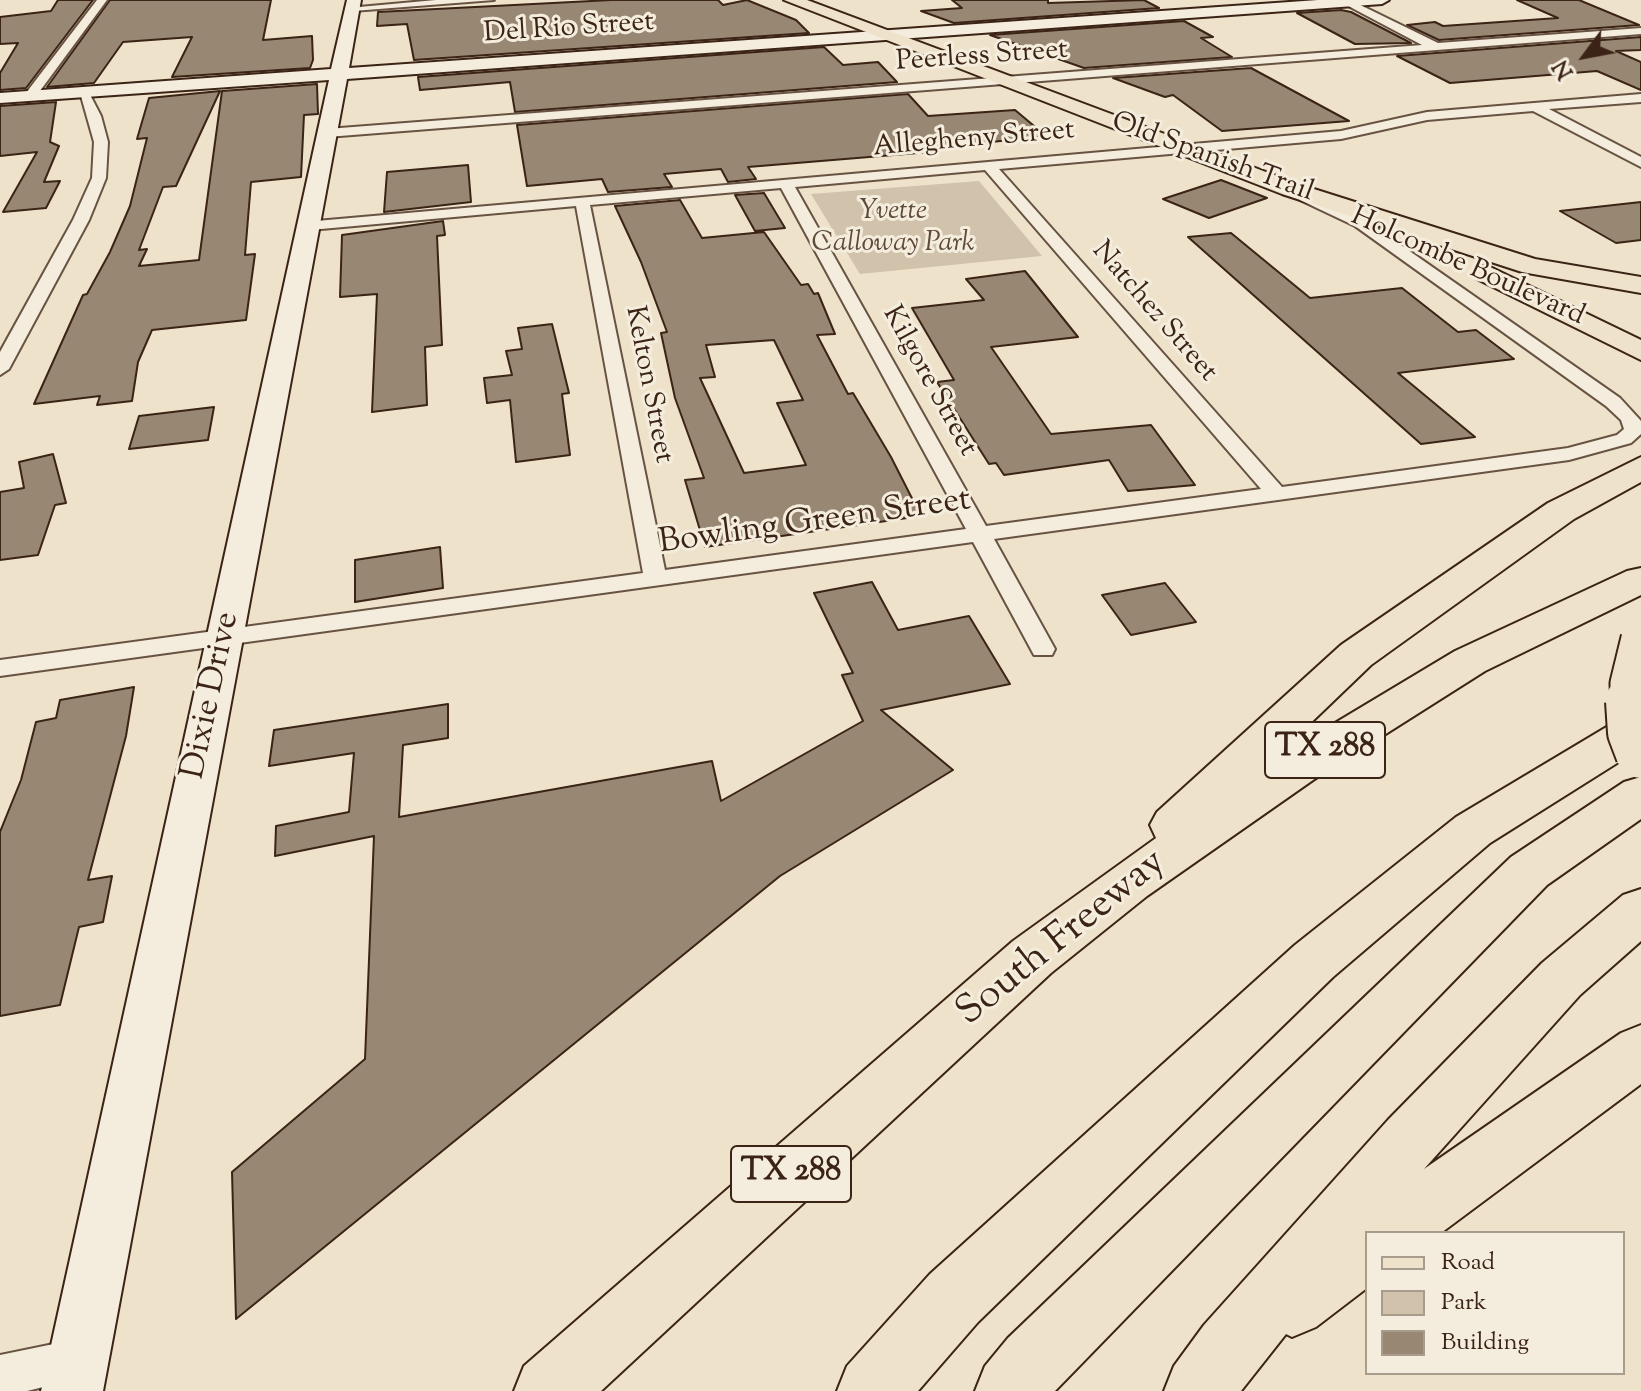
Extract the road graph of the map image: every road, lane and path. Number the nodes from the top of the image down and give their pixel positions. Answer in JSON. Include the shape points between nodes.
{"nodes":[{"id":1,"x":102,"y":0,"type":"edge"},
{"id":2,"x":489,"y":0,"type":"edge"},
{"id":3,"x":792,"y":0,"type":"edge"},
{"id":4,"x":822,"y":0,"type":"edge"},
{"id":5,"x":1382,"y":0,"type":"edge"},
{"id":6,"x":1344,"y":1,"type":"edge"},
{"id":7,"x":354,"y":4,"type":"edge"},
{"id":8,"x":1641,"y":31,"type":"edge"},
{"id":9,"x":916,"y":35,"type":"junction"},
{"id":10,"x":887,"y":37,"type":"junction"},
{"id":11,"x":1436,"y":47,"type":"junction"},
{"id":12,"x":339,"y":74,"type":"junction"},
{"id":13,"x":1033,"y":78,"type":"junction"},
{"id":14,"x":1002,"y":81,"type":"junction"},
{"id":15,"x":83,"y":92,"type":"junction"},
{"id":16,"x":30,"y":96,"type":"junction"},
{"id":17,"x":0,"y":98,"type":"edge"},
{"id":18,"x":1641,"y":98,"type":"edge"},
{"id":19,"x":1537,"y":108,"type":"junction"},
{"id":20,"x":327,"y":133,"type":"junction"},
{"id":21,"x":1216,"y":146,"type":"junction"},
{"id":22,"x":1183,"y":149,"type":"junction"},
{"id":23,"x":1641,"y":163,"type":"edge"},
{"id":24,"x":989,"y":166,"type":"junction"},
{"id":25,"x":786,"y":184,"type":"junction"},
{"id":26,"x":1300,"y":184,"type":"junction"},
{"id":27,"x":582,"y":201,"type":"junction"},
{"id":28,"x":310,"y":225,"type":"junction"},
{"id":29,"x":1495,"y":228,"type":"dead end"},
{"id":30,"x":1584,"y":250,"type":"dead end"},
{"id":31,"x":1641,"y":264,"type":"edge"},
{"id":32,"x":1605,"y":280,"type":"junction"},
{"id":33,"x":1641,"y":285,"type":"edge"},
{"id":34,"x":1519,"y":289,"type":"junction"},
{"id":35,"x":1469,"y":299,"type":"junction"},
{"id":36,"x":1641,"y":300,"type":"edge"},
{"id":37,"x":1641,"y":351,"type":"edge"},
{"id":38,"x":0,"y":369,"type":"edge"},
{"id":39,"x":1637,"y":449,"type":"edge"},
{"id":40,"x":1277,"y":494,"type":"junction"},
{"id":41,"x":980,"y":535,"type":"junction"},
{"id":42,"x":1641,"y":580,"type":"edge"},
{"id":43,"x":656,"y":581,"type":"junction"},
{"id":44,"x":225,"y":637,"type":"junction"},
{"id":45,"x":1641,"y":639,"type":"edge"},
{"id":46,"x":1043,"y":649,"type":"dead end"},
{"id":47,"x":0,"y":668,"type":"edge"},
{"id":48,"x":1641,"y":727,"type":"edge"},
{"id":49,"x":1641,"y":753,"type":"edge"},
{"id":50,"x":1641,"y":795,"type":"edge"},
{"id":51,"x":1641,"y":910,"type":"edge"},
{"id":52,"x":1032,"y":957,"type":"junction"},
{"id":53,"x":1641,"y":1051,"type":"edge"},
{"id":54,"x":1391,"y":1231,"type":"edge"},
{"id":55,"x":1365,"y":1250,"type":"edge"},
{"id":56,"x":1214,"y":1370,"type":"edge"},
{"id":57,"x":0,"y":1376,"type":"edge"},
{"id":58,"x":75,"y":1376,"type":"edge"},
{"id":59,"x":549,"y":1391,"type":"edge"},
{"id":60,"x":872,"y":1391,"type":"edge"},
{"id":61,"x":1010,"y":1391,"type":"edge"}],
"edges":[{"from":1,"to":16,"type":"street"},
{"from":2,"to":7,"type":"street"},
{"from":3,"to":10,"type":"main road","name":"Old Spanish Trail"},
{"from":4,"to":9,"type":"main road","name":"Old Spanish Trail"},
{"from":5,"to":6,"type":"street","name":"Del Rio Street"},
{"from":6,"to":9,"type":"street","name":"Del Rio Street"},
{"from":6,"to":11,"type":"street"},
{"from":7,"to":12,"type":"street","name":"Dixie Drive"},
{"from":8,"to":11,"type":"street","name":"Peerless Street"},
{"from":9,"to":10,"type":"street","name":"Del Rio Street"},
{"from":9,"to":13,"type":"main road","name":"Old Spanish Trail"},
{"from":10,"to":12,"type":"street","name":"Del Rio Street"},
{"from":10,"to":14,"type":"main road","name":"Old Spanish Trail"},
{"from":11,"to":13,"type":"street","name":"Peerless Street"},
{"from":12,"to":15,"type":"street","name":"Del Rio Street"},
{"from":12,"to":20,"type":"street","name":"Dixie Drive"},
{"from":13,"to":14,"type":"street","name":"Peerless Street"},
{"from":13,"to":21,"type":"main road","name":"Old Spanish Trail"},
{"from":14,"to":20,"type":"street","name":"Peerless Street"},
{"from":14,"to":22,"type":"main road","name":"Old Spanish Trail"},
{"from":15,"to":16,"type":"street","name":"Del Rio Street"},
{"from":15,"to":38,"type":"street","via":[[101,142],[99,178]]},
{"from":16,"to":17,"type":"street","name":"Del Rio Street"},
{"from":18,"to":19,"type":"street","name":"Allegheny Street"},
{"from":19,"to":21,"type":"street","name":"Allegheny Street","via":[[1427,116],[1350,134]]},
{"from":19,"to":23,"type":"street"},
{"from":20,"to":28,"type":"street","name":"Dixie Drive"},
{"from":21,"to":22,"type":"street","name":"Allegheny Street"},
{"from":21,"to":26,"type":"main road","name":"Old Spanish Trail"},
{"from":22,"to":24,"type":"street","name":"Allegheny Street"},
{"from":22,"to":26,"type":"main road","name":"Old Spanish Trail"},
{"from":24,"to":25,"type":"street","name":"Allegheny Street"},
{"from":24,"to":40,"type":"street","name":"Natchez Street"},
{"from":25,"to":27,"type":"street","name":"Allegheny Street"},
{"from":25,"to":41,"type":"street","name":"Kilgore Street"},
{"from":26,"to":29,"type":"main road","name":"Old Spanish Trail"},
{"from":26,"to":32,"type":"main road","name":"Holcombe Boulevard","via":[[1541,254]]},
{"from":26,"to":34,"type":"main road","name":"Holcombe Boulevard"},
{"from":26,"to":35,"type":"street"},
{"from":27,"to":28,"type":"street","name":"Allegheny Street"},
{"from":27,"to":43,"type":"street","name":"Kelton Street"},
{"from":28,"to":44,"type":"street","name":"Dixie Drive"},
{"from":30,"to":31,"type":"main road"},
{"from":32,"to":33,"type":"main road"},
{"from":32,"to":36,"type":"main road","name":"Holcombe Boulevard"},
{"from":34,"to":35,"type":"street","via":[[1485,290]]},
{"from":34,"to":37,"type":"main road","name":"Holcombe Boulevard"},
{"from":35,"to":39,"type":"street","via":[[1613,402],[1630,418]]},
{"from":39,"to":40,"type":"street","name":"Bowling Green Street","via":[[1624,439],[1569,454]]},
{"from":39,"to":52,"type":"highway","via":[[1561,511],[1356,655]]},
{"from":40,"to":41,"type":"street","name":"Bowling Green Street"},
{"from":41,"to":43,"type":"street","name":"Bowling Green Street"},
{"from":41,"to":46,"type":"street","name":"Kilgore Street"},
{"from":42,"to":52,"type":"highway","name":"South Freeway","number":"TX 288","via":[[1470,661],[1296,768],[1129,882]]},
{"from":43,"to":44,"type":"street","name":"Bowling Green Street"},
{"from":44,"to":47,"type":"street","name":"Bowling Green Street"},
{"from":44,"to":58,"type":"street","name":"Dixie Drive"},
{"from":45,"to":49,"type":"highway","bridge":true,"via":[[1630,684],[1633,732]]},
{"from":48,"to":60,"type":"highway","via":[[1473,830],[1314,961],[954,1298]]},
{"from":50,"to":61,"type":"highway","via":[[1529,871]]},
{"from":51,"to":56,"type":"highway","via":[[1561,979],[1431,1117]]},
{"from":52,"to":59,"type":"highway","name":"South Freeway","number":"TX 288"},
{"from":53,"to":54,"type":"highway"},
{"from":55,"to":56,"type":"highway"},
{"from":57,"to":58,"type":"street"}]}
